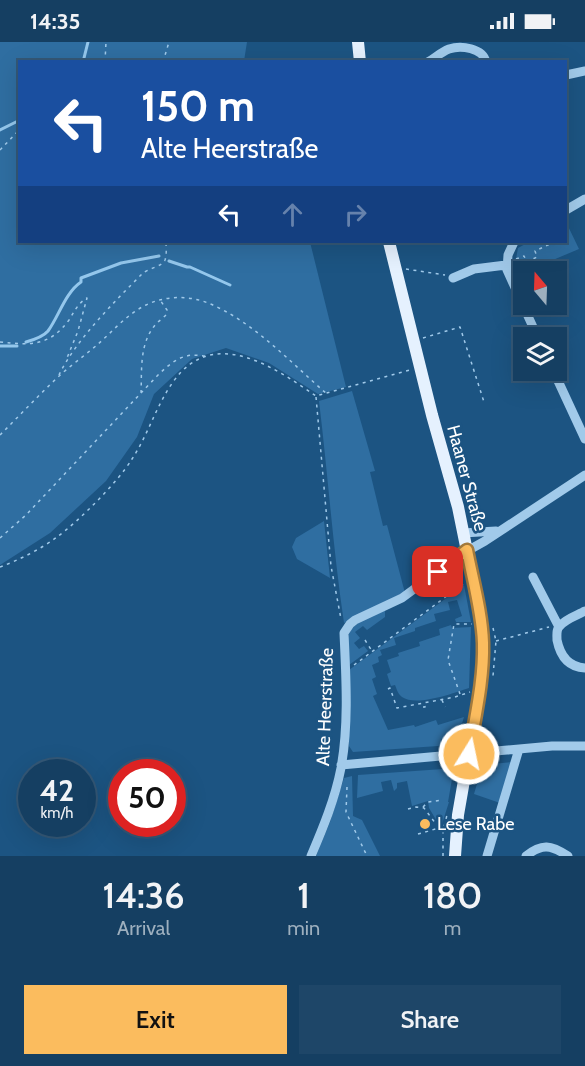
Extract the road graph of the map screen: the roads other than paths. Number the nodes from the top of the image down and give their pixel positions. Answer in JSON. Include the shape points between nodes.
{"nodes":[{"id":1,"x":358,"y":42,"type":"edge"},
{"id":2,"x":360,"y":60,"type":"edge"},
{"id":3,"x":431,"y":60,"type":"edge"},
{"id":4,"x":486,"y":60,"type":"edge"},
{"id":5,"x":585,"y":71,"type":"edge"},
{"id":6,"x":567,"y":75,"type":"edge"},
{"id":7,"x":585,"y":199,"type":"edge"},
{"id":8,"x":567,"y":209,"type":"edge"},
{"id":9,"x":389,"y":243,"type":"edge"},
{"id":10,"x":513,"y":243,"type":"edge"},
{"id":11,"x":506,"y":263,"type":"junction"},
{"id":12,"x":453,"y":278,"type":"road end"},
{"id":13,"x":533,"y":327,"type":"edge"},
{"id":14,"x":558,"y":381,"type":"edge"},
{"id":15,"x":585,"y":439,"type":"edge"},
{"id":16,"x":585,"y":475,"type":"edge"},
{"id":17,"x":502,"y":530,"type":"junction"},
{"id":18,"x":463,"y":533,"type":"junction"},
{"id":19,"x":467,"y":550,"type":"junction"},
{"id":20,"x":533,"y":577,"type":"dead end"},
{"id":21,"x":585,"y":611,"type":"edge"},
{"id":22,"x":559,"y":627,"type":"junction"},
{"id":23,"x":585,"y":668,"type":"edge"},
{"id":24,"x":585,"y":746,"type":"edge"},
{"id":25,"x":519,"y":749,"type":"junction"},
{"id":26,"x":469,"y":754,"type":"junction"},
{"id":27,"x":341,"y":765,"type":"junction"},
{"id":28,"x":311,"y":856,"type":"edge"},
{"id":29,"x":455,"y":856,"type":"edge"},
{"id":30,"x":487,"y":856,"type":"edge"},
{"id":31,"x":525,"y":856,"type":"edge"},
{"id":32,"x":568,"y":856,"type":"edge"}],
"edges":[{"from":1,"to":2,"type":"main road"},
{"from":3,"to":4,"type":"street","via":[[455,48],[478,50]]},
{"from":5,"to":6,"type":"street"},
{"from":7,"to":8,"type":"street"},
{"from":9,"to":18,"type":"main road","name":"Haaner Straße"},
{"from":10,"to":11,"type":"street"},
{"from":11,"to":12,"type":"street"},
{"from":11,"to":13,"type":"street"},
{"from":14,"to":15,"type":"street"},
{"from":16,"to":17,"type":"street","name":"Alte Heerstraße"},
{"from":17,"to":18,"type":"street"},
{"from":17,"to":19,"type":"street","name":"Alte Heerstraße"},
{"from":18,"to":19,"type":"main road","name":"Haaner Straße"},
{"from":19,"to":26,"type":"main road","name":"Haaner Straße","via":[[483,642],[482,677]]},
{"from":19,"to":27,"type":"street","name":"Alte Heerstraße","via":[[402,598],[355,620],[344,633]]},
{"from":20,"to":22,"type":"street"},
{"from":21,"to":22,"type":"street"},
{"from":22,"to":23,"type":"street","via":[[557,636],[564,658]]},
{"from":24,"to":25,"type":"street"},
{"from":25,"to":26,"type":"street"},
{"from":25,"to":30,"type":"street"},
{"from":26,"to":27,"type":"street"},
{"from":26,"to":29,"type":"main road","name":"Haaner Straße"},
{"from":27,"to":28,"type":"street","name":"Alte Heerstraße","via":[[326,822]]},
{"from":31,"to":32,"type":"street","via":[[543,846]]}]}
